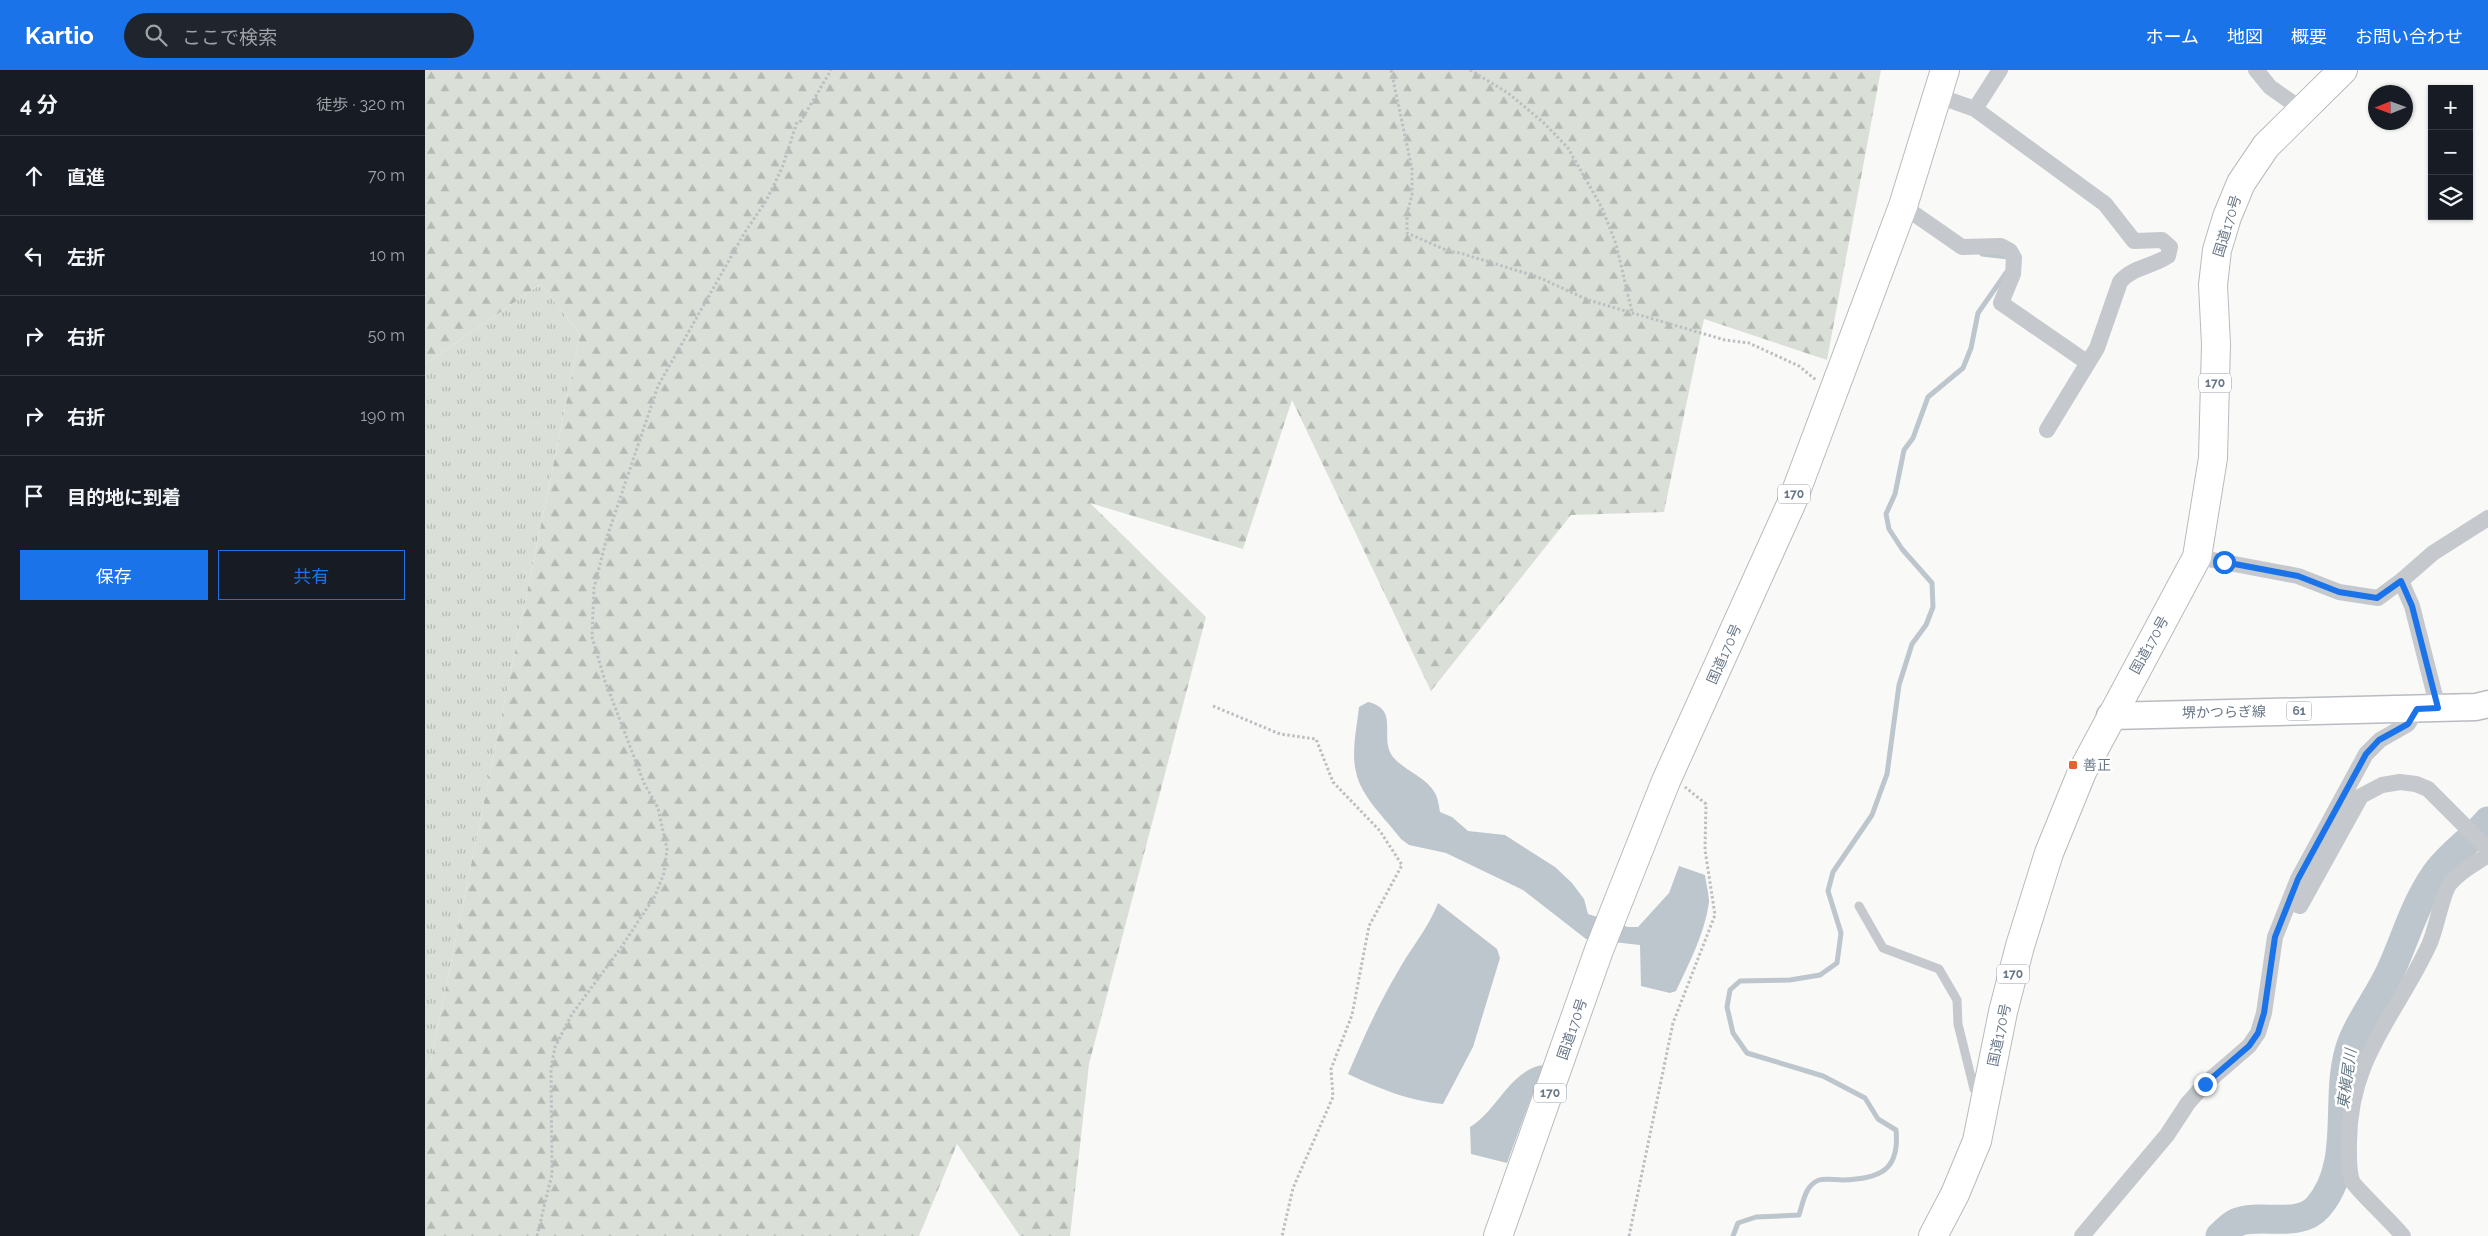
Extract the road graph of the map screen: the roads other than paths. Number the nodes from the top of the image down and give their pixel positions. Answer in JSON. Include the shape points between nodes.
{"nodes":[{"id":1,"x":1945,"y":70,"type":"edge"},
{"id":2,"x":2000,"y":70,"type":"edge"},
{"id":3,"x":2256,"y":70,"type":"edge"},
{"id":4,"x":2343,"y":70,"type":"edge"},
{"id":5,"x":1938,"y":96,"type":"junction"},
{"id":6,"x":1975,"y":109,"type":"junction"},
{"id":7,"x":2301,"y":109,"type":"junction"},
{"id":8,"x":1903,"y":206,"type":"junction"},
{"id":9,"x":2088,"y":363,"type":"junction"},
{"id":10,"x":2047,"y":430,"type":"dead end"},
{"id":11,"x":2488,"y":518,"type":"edge"},
{"id":12,"x":2197,"y":556,"type":"junction"},
{"id":13,"x":2401,"y":581,"type":"junction"},
{"id":14,"x":2488,"y":704,"type":"edge"},
{"id":15,"x":2427,"y":708,"type":"junction"},
{"id":16,"x":2110,"y":716,"type":"junction"},
{"id":17,"x":2488,"y":850,"type":"edge"},
{"id":18,"x":2289,"y":902,"type":"junction"},
{"id":19,"x":1859,"y":906,"type":"dead end"},
{"id":20,"x":1984,"y":1106,"type":"junction"},
{"id":21,"x":1497,"y":1236,"type":"edge"},
{"id":22,"x":1933,"y":1236,"type":"edge"},
{"id":23,"x":2082,"y":1236,"type":"edge"},
{"id":24,"x":2403,"y":1236,"type":"edge"}],
"edges":[{"from":1,"to":5,"type":"highway","name":"国道170号","number":"170"},
{"from":2,"to":6,"type":"street"},
{"from":3,"to":7,"type":"street","via":[[2270,87]]},
{"from":4,"to":7,"type":"highway","name":"国道170号","number":"170"},
{"from":5,"to":6,"type":"street"},
{"from":5,"to":8,"type":"highway","name":"国道170号","number":"170"},
{"from":6,"to":9,"type":"street","via":[[2105,204],[2134,241],[2162,240],[2171,247],[2168,256],[2158,263],[2127,273],[2120,282],[2097,348]]},
{"from":7,"to":12,"type":"highway","name":"国道170号","number":"170","via":[[2266,146],[2241,183],[2217,250],[2213,285],[2216,344],[2213,458]]},
{"from":8,"to":9,"type":"street","via":[[1962,247],[2001,246],[2010,251],[2014,258],[2013,274],[2001,303]]},
{"from":8,"to":21,"type":"highway","name":"国道170号","number":"170","via":[[1788,510],[1669,774],[1615,908]]},
{"from":9,"to":10,"type":"street"},
{"from":11,"to":13,"type":"street","via":[[2433,554]]},
{"from":12,"to":13,"type":"street","via":[[2298,576],[2339,592],[2377,598]]},
{"from":12,"to":16,"type":"highway","name":"国道170号","number":"170"},
{"from":13,"to":15,"type":"street","via":[[2412,606]]},
{"from":14,"to":15,"type":"main road","name":"堺かつらぎ線","number":"61"},
{"from":15,"to":16,"type":"main road","name":"堺かつらぎ線","number":"61"},
{"from":15,"to":18,"type":"street","via":[[2408,724],[2379,740],[2366,754],[2298,879]]},
{"from":16,"to":20,"type":"highway","name":"国道170号","number":"170","via":[[2082,772],[2049,852],[2003,1012]]},
{"from":17,"to":18,"type":"street","via":[[2428,789],[2400,782],[2382,785],[2361,796],[2299,906]]},
{"from":17,"to":24,"type":"street","via":[[2447,887],[2429,947],[2376,1038],[2355,1093],[2349,1130],[2349,1167],[2353,1183]]},
{"from":18,"to":23,"type":"street","via":[[2275,937],[2258,1033],[2249,1046],[2188,1103],[2167,1135]]},
{"from":19,"to":20,"type":"lane","via":[[1883,948],[1939,969],[1957,1000],[1958,1024],[1974,1090]]},
{"from":20,"to":22,"type":"highway","name":"国道170号","number":"170","via":[[1977,1141]]}]}
